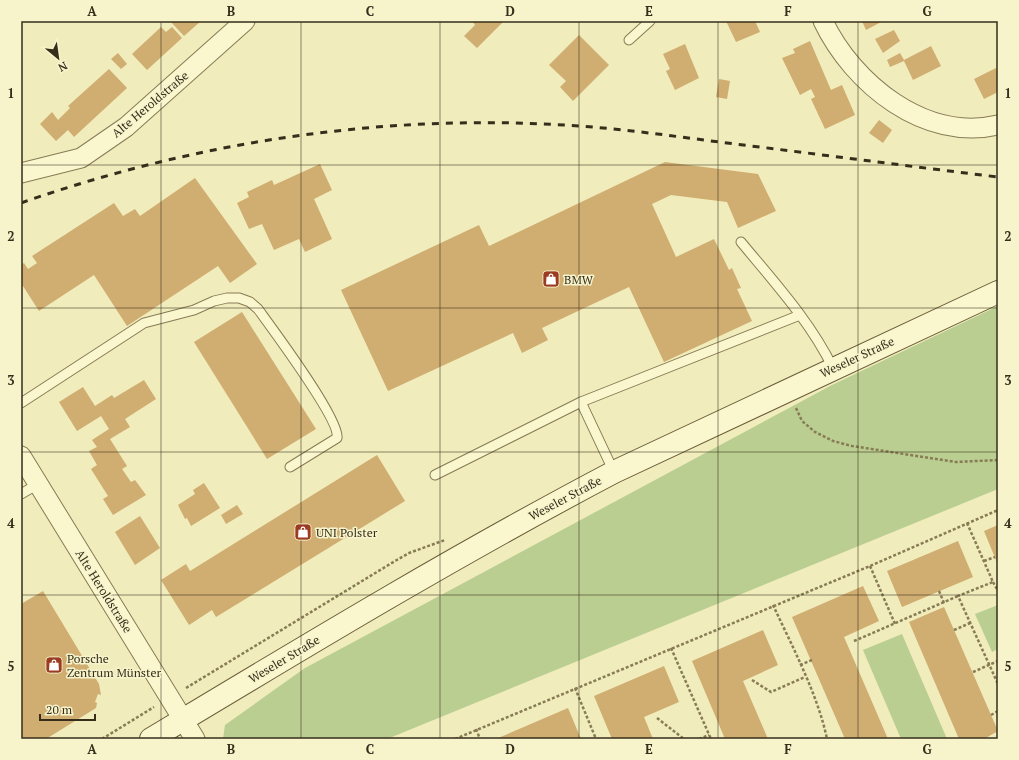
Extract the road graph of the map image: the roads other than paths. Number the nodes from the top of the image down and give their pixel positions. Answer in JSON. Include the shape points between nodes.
{"nodes":[{"id":1,"x":245,"y":21,"type":"edge"},
{"id":2,"x":650,"y":21,"type":"edge"},
{"id":3,"x":823,"y":21,"type":"edge"},
{"id":4,"x":629,"y":40,"type":"dead end"},
{"id":5,"x":998,"y":125,"type":"edge"},
{"id":6,"x":21,"y":173,"type":"edge"},
{"id":7,"x":741,"y":242,"type":"dead end"},
{"id":8,"x":998,"y":292,"type":"edge"},
{"id":9,"x":800,"y":315,"type":"junction"},
{"id":10,"x":833,"y":368,"type":"junction"},
{"id":11,"x":581,"y":402,"type":"junction"},
{"id":12,"x":21,"y":403,"type":"edge"},
{"id":13,"x":21,"y":456,"type":"edge"},
{"id":14,"x":290,"y":467,"type":"dead end"},
{"id":15,"x":614,"y":472,"type":"junction"},
{"id":16,"x":435,"y":475,"type":"dead end"},
{"id":17,"x":38,"y":484,"type":"junction"},
{"id":18,"x":21,"y":494,"type":"edge"},
{"id":19,"x":183,"y":720,"type":"junction"},
{"id":20,"x":151,"y":739,"type":"edge"},
{"id":21,"x":196,"y":739,"type":"edge"}],
"edges":[{"from":1,"to":6,"type":"street","name":"Alte Heroldstraße","via":[[126,128],[81,158]]},
{"from":2,"to":4,"type":"lane"},
{"from":3,"to":5,"type":"street","via":[[831,38],[868,84],[905,111],[943,125],[986,128]]},
{"from":7,"to":9,"type":"lane"},
{"from":8,"to":10,"type":"main road","name":"Weseler Straße"},
{"from":9,"to":10,"type":"lane"},
{"from":9,"to":11,"type":"lane"},
{"from":10,"to":15,"type":"main road","name":"Weseler Straße"},
{"from":11,"to":15,"type":"lane"},
{"from":11,"to":16,"type":"lane"},
{"from":12,"to":14,"type":"lane","via":[[144,323],[194,310],[214,301],[239,298],[250,302],[258,309],[336,427],[336,438]]},
{"from":13,"to":17,"type":"street","name":"Alte Heroldstraße"},
{"from":15,"to":19,"type":"main road","name":"Weseler Straße","via":[[484,542]]},
{"from":17,"to":18,"type":"lane"},
{"from":17,"to":19,"type":"street","name":"Alte Heroldstraße"},
{"from":19,"to":20,"type":"main road","name":"Weseler Straße"},
{"from":19,"to":21,"type":"street","name":"Alte Heroldstraße"}]}
